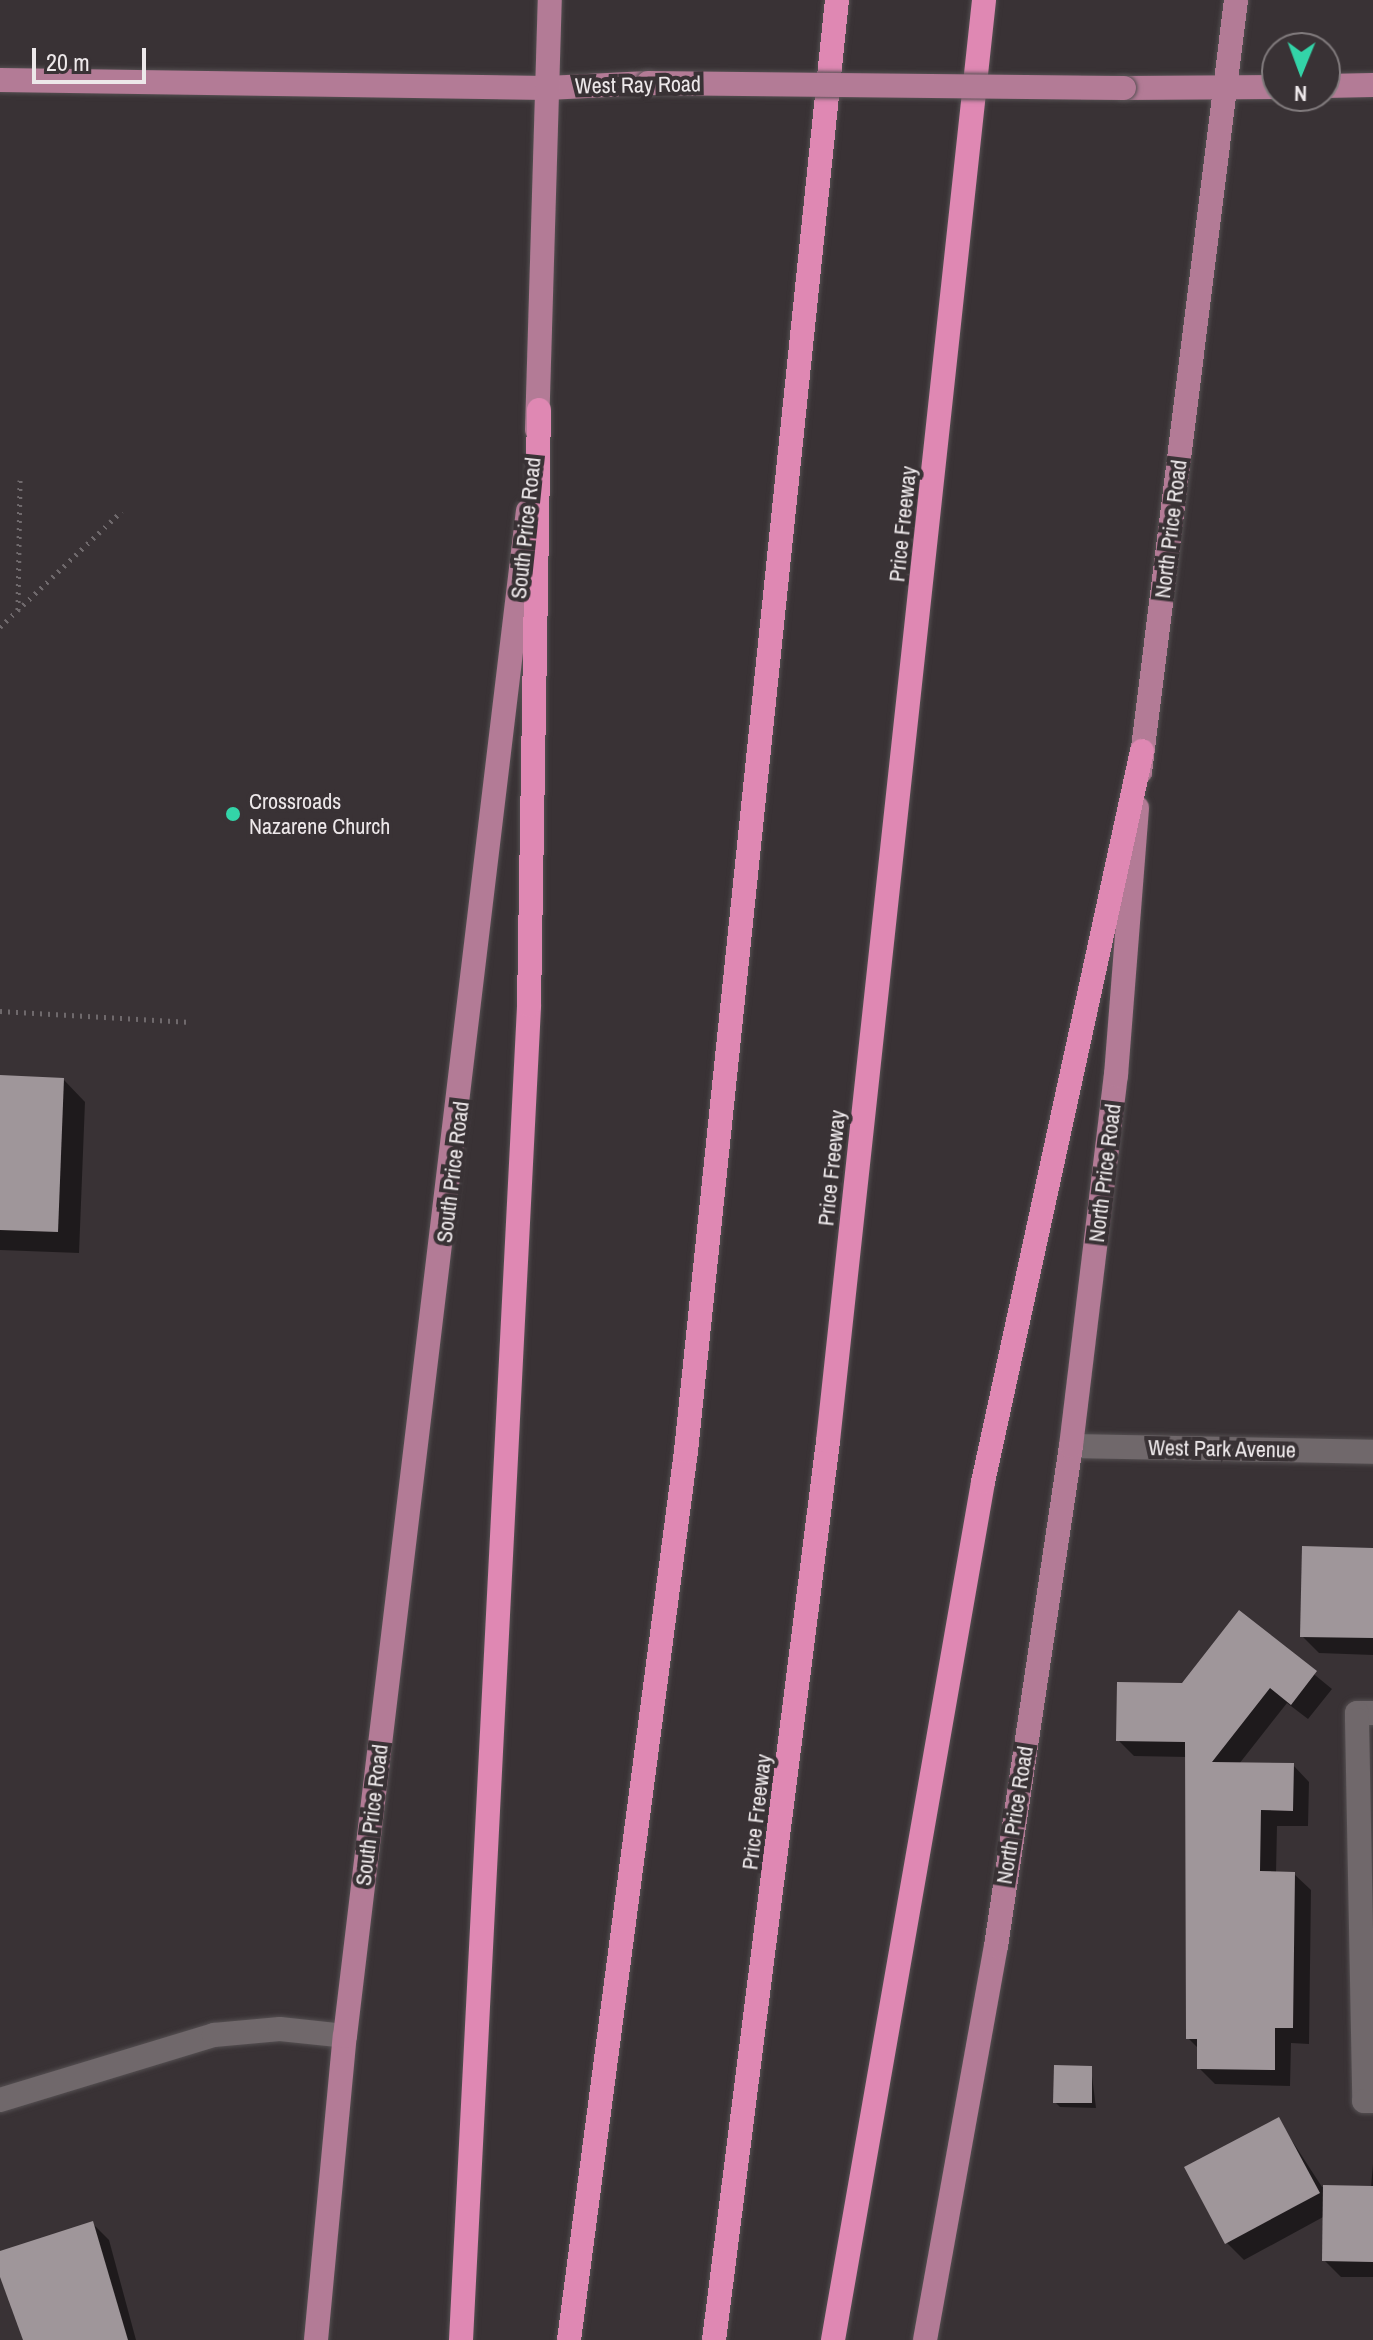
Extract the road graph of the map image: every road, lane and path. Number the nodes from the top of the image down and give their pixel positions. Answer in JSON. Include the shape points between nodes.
{"nodes":[{"id":1,"x":550,"y":0,"type":"edge"},
{"id":2,"x":837,"y":0,"type":"edge"},
{"id":3,"x":984,"y":0,"type":"edge"},
{"id":4,"x":1236,"y":0,"type":"edge"},
{"id":5,"x":0,"y":80,"type":"edge"},
{"id":6,"x":1373,"y":85,"type":"edge"},
{"id":7,"x":1341,"y":86,"type":"edge"},
{"id":8,"x":1261,"y":87,"type":"edge"},
{"id":9,"x":547,"y":88,"type":"junction"},
{"id":10,"x":1227,"y":88,"type":"junction"},
{"id":11,"x":539,"y":410,"type":"junction"},
{"id":12,"x":20,"y":480,"type":"dead end"},
{"id":13,"x":122,"y":511,"type":"dead end"},
{"id":14,"x":18,"y":610,"type":"junction"},
{"id":15,"x":0,"y":627,"type":"edge"},
{"id":16,"x":1142,"y":751,"type":"junction"},
{"id":17,"x":0,"y":1011,"type":"edge"},
{"id":18,"x":191,"y":1022,"type":"dead end"},
{"id":19,"x":1071,"y":1446,"type":"junction"},
{"id":20,"x":1373,"y":1452,"type":"edge"},
{"id":21,"x":1365,"y":1713,"type":"edge"},
{"id":22,"x":345,"y":2036,"type":"junction"},
{"id":23,"x":0,"y":2100,"type":"edge"},
{"id":24,"x":1368,"y":2101,"type":"edge"},
{"id":25,"x":316,"y":2340,"type":"edge"},
{"id":26,"x":461,"y":2340,"type":"edge"},
{"id":27,"x":569,"y":2340,"type":"edge"},
{"id":28,"x":714,"y":2340,"type":"edge"},
{"id":29,"x":833,"y":2340,"type":"edge"},
{"id":30,"x":925,"y":2340,"type":"edge"}],
"edges":[{"from":1,"to":9,"type":"main road","name":"South Price Road"},
{"from":2,"to":27,"type":"highway","via":[[686,1451]]},
{"from":3,"to":28,"type":"highway","name":"Price Freeway","via":[[828,1441]]},
{"from":4,"to":10,"type":"main road","name":"North Price Road"},
{"from":5,"to":9,"type":"main road","name":"West Ray Road"},
{"from":6,"to":7,"type":"main road"},
{"from":8,"to":10,"type":"main road","name":"West Ray Road"},
{"from":9,"to":10,"type":"main road","name":"West Ray Road","bridge":true,"via":[[648,83]]},
{"from":9,"to":11,"type":"main road","name":"South Price Road"},
{"from":10,"to":16,"type":"main road","name":"North Price Road"},
{"from":11,"to":22,"type":"main road","name":"South Price Road"},
{"from":11,"to":26,"type":"highway","via":[[529,1005]]},
{"from":12,"to":14,"type":"path"},
{"from":13,"to":14,"type":"path"},
{"from":14,"to":15,"type":"path"},
{"from":16,"to":19,"type":"main road","name":"North Price Road","via":[[1116,1075]]},
{"from":16,"to":29,"type":"highway","via":[[983,1482]]},
{"from":17,"to":18,"type":"path"},
{"from":19,"to":20,"type":"street","name":"West Park Avenue"},
{"from":19,"to":30,"type":"main road","name":"North Price Road","via":[[996,1946]]},
{"from":21,"to":24,"type":"street"},
{"from":22,"to":23,"type":"street","via":[[280,2029],[214,2035]]},
{"from":22,"to":25,"type":"main road","name":"South Price Road"}]}
